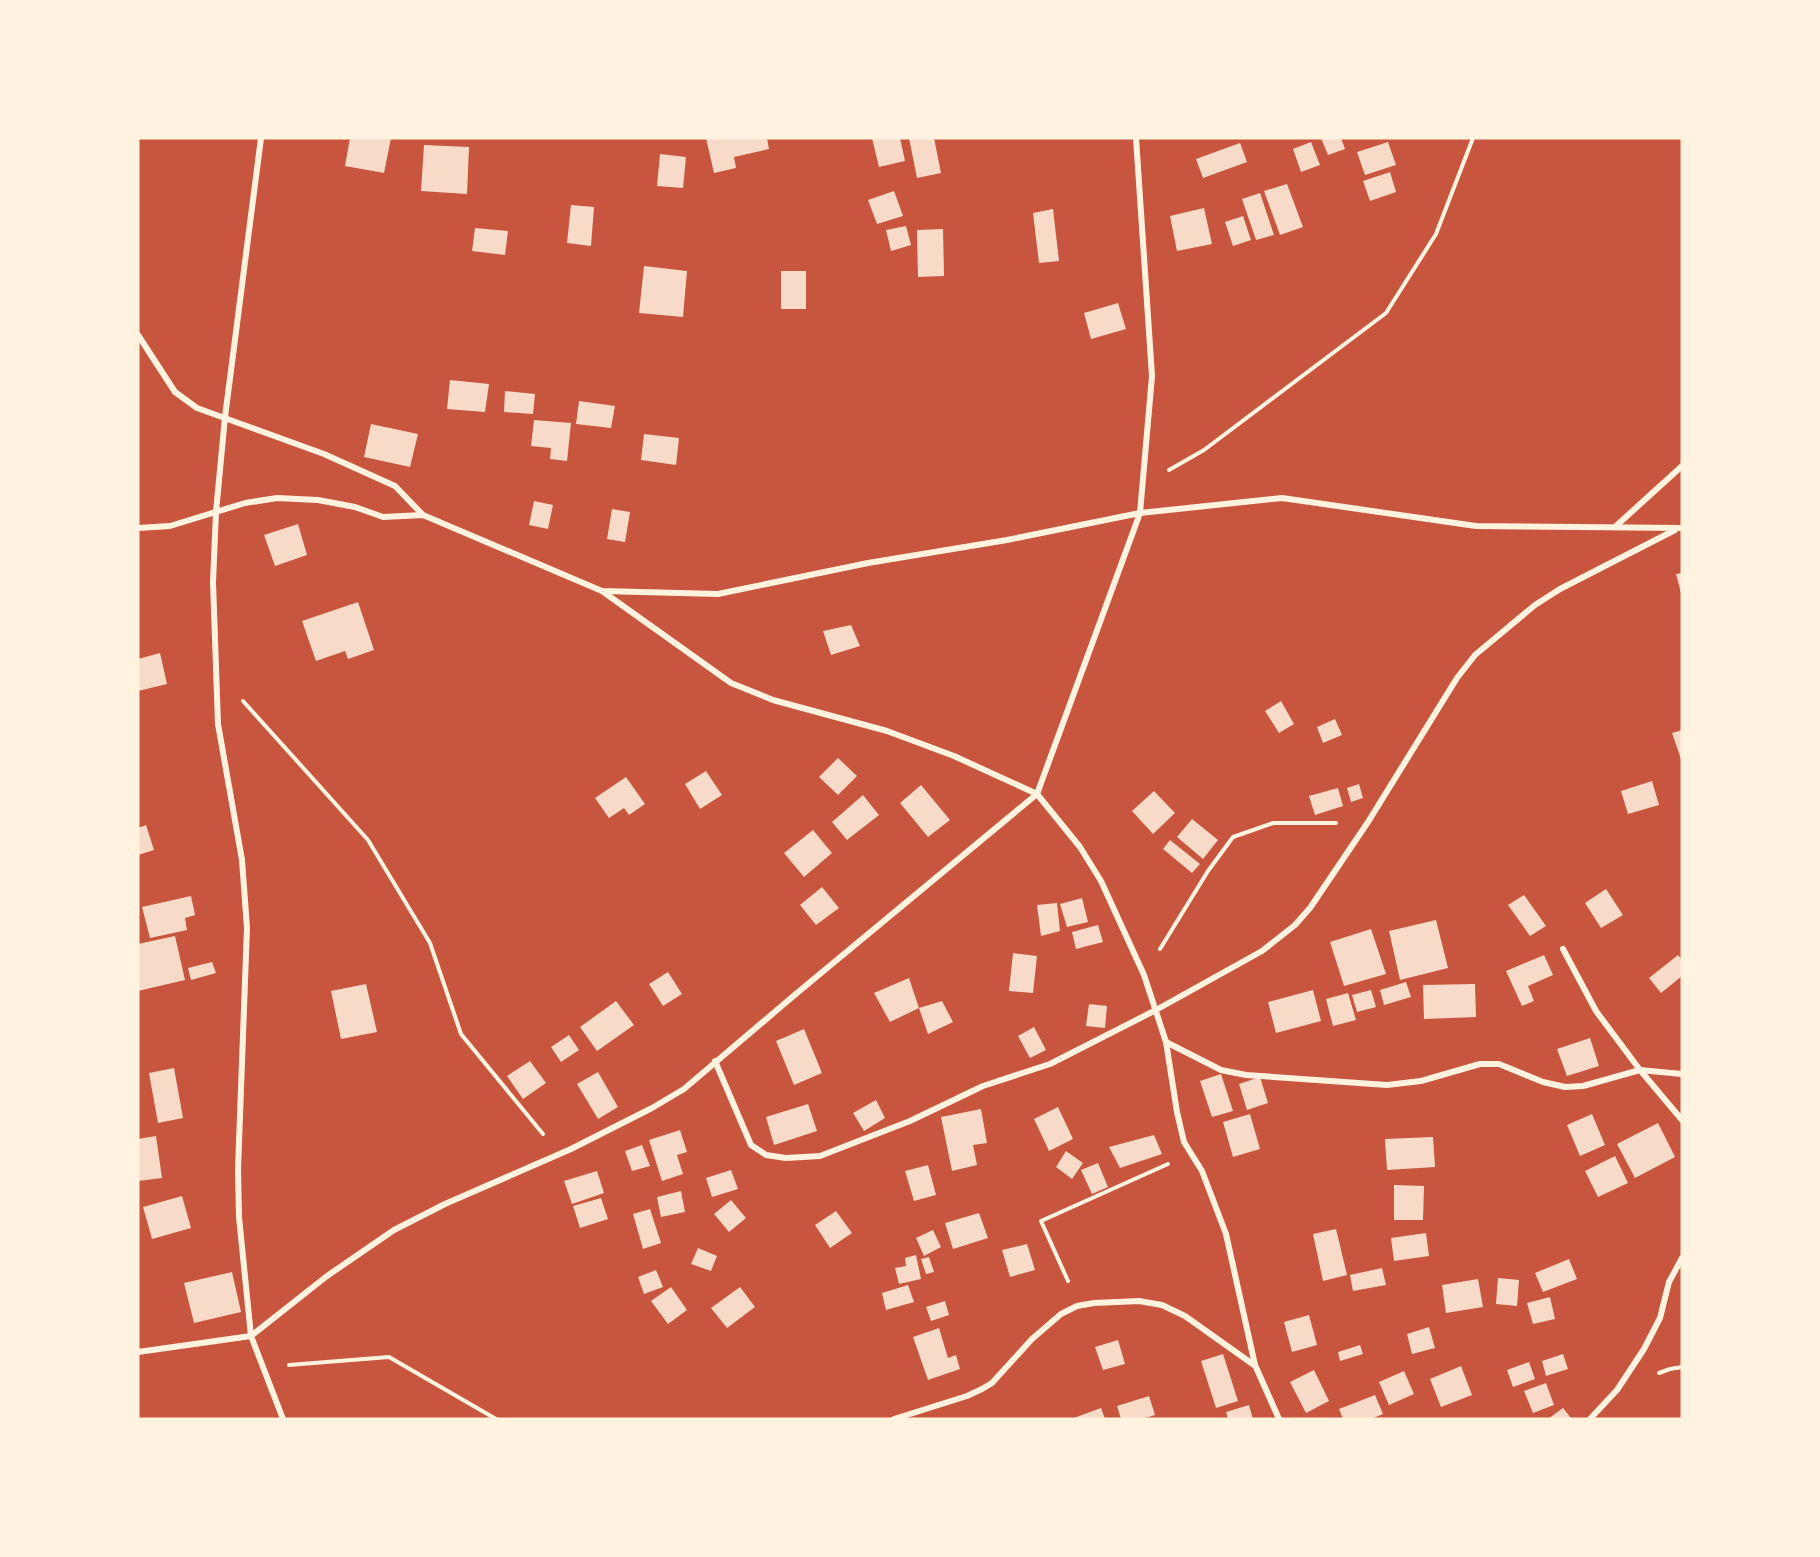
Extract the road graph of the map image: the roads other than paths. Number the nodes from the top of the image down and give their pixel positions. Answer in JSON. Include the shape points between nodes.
{"nodes":[{"id":1,"x":261,"y":138,"type":"edge"},
{"id":2,"x":1136,"y":138,"type":"edge"},
{"id":3,"x":138,"y":335,"type":"edge"},
{"id":4,"x":225,"y":417,"type":"junction"},
{"id":5,"x":1682,"y":466,"type":"edge"},
{"id":6,"x":216,"y":512,"type":"junction"},
{"id":7,"x":1140,"y":513,"type":"junction"},
{"id":8,"x":423,"y":515,"type":"junction"},
{"id":9,"x":1615,"y":527,"type":"junction"},
{"id":10,"x":138,"y":528,"type":"edge"},
{"id":11,"x":1680,"y":528,"type":"edge"},
{"id":12,"x":602,"y":591,"type":"junction"},
{"id":13,"x":1037,"y":794,"type":"junction"},
{"id":14,"x":1563,"y":949,"type":"dead end"},
{"id":15,"x":1156,"y":1010,"type":"junction"},
{"id":16,"x":1166,"y":1042,"type":"junction"},
{"id":17,"x":716,"y":1061,"type":"junction"},
{"id":18,"x":1640,"y":1071,"type":"junction"},
{"id":19,"x":1682,"y":1074,"type":"edge"},
{"id":20,"x":1682,"y":1120,"type":"edge"},
{"id":21,"x":1682,"y":1258,"type":"edge"},
{"id":22,"x":251,"y":1336,"type":"junction"},
{"id":23,"x":138,"y":1352,"type":"edge"},
{"id":24,"x":1255,"y":1365,"type":"junction"},
{"id":25,"x":283,"y":1419,"type":"edge"},
{"id":26,"x":894,"y":1419,"type":"edge"},
{"id":27,"x":1279,"y":1419,"type":"edge"},
{"id":28,"x":1590,"y":1419,"type":"edge"}],
"edges":[{"from":1,"to":4,"type":"street"},
{"from":2,"to":7,"type":"street","via":[[1152,376]]},
{"from":3,"to":4,"type":"street","via":[[175,392],[197,408]]},
{"from":4,"to":6,"type":"street"},
{"from":4,"to":8,"type":"street","via":[[395,486]]},
{"from":5,"to":9,"type":"street"},
{"from":6,"to":8,"type":"street","via":[[278,498],[318,500],[383,517]]},
{"from":6,"to":10,"type":"street","via":[[170,526]]},
{"from":6,"to":22,"type":"street","via":[[213,582],[218,724],[242,860],[247,928],[238,1169]]},
{"from":7,"to":9,"type":"street","via":[[1282,498],[1476,526]]},
{"from":7,"to":12,"type":"street","via":[[718,594]]},
{"from":7,"to":13,"type":"street"},
{"from":8,"to":12,"type":"street"},
{"from":9,"to":11,"type":"street"},
{"from":11,"to":15,"type":"street","via":[[1560,589],[1475,655],[1456,678],[1310,909],[1262,951]]},
{"from":12,"to":13,"type":"street","via":[[731,683],[773,700],[886,731],[954,756]]},
{"from":13,"to":15,"type":"street","via":[[1101,881]]},
{"from":13,"to":17,"type":"street"},
{"from":14,"to":18,"type":"street","via":[[1596,1011]]},
{"from":15,"to":16,"type":"street"},
{"from":15,"to":17,"type":"street","via":[[1050,1064],[983,1086],[910,1121],[820,1156],[766,1155],[751,1145]]},
{"from":16,"to":18,"type":"street","via":[[1221,1070],[1246,1075],[1387,1085],[1420,1081],[1480,1064],[1499,1064],[1565,1087]]},
{"from":16,"to":24,"type":"street","via":[[1184,1142],[1202,1171],[1226,1234]]},
{"from":17,"to":22,"type":"street","via":[[684,1089],[652,1108],[394,1230]]},
{"from":18,"to":19,"type":"street"},
{"from":18,"to":20,"type":"street"},
{"from":21,"to":28,"type":"street","via":[[1644,1349],[1617,1390]]},
{"from":22,"to":23,"type":"street"},
{"from":22,"to":25,"type":"street"},
{"from":24,"to":26,"type":"street","via":[[1185,1316],[1162,1305],[1139,1301],[1094,1303],[1061,1314],[992,1383],[967,1396]]},
{"from":24,"to":27,"type":"street"}]}
